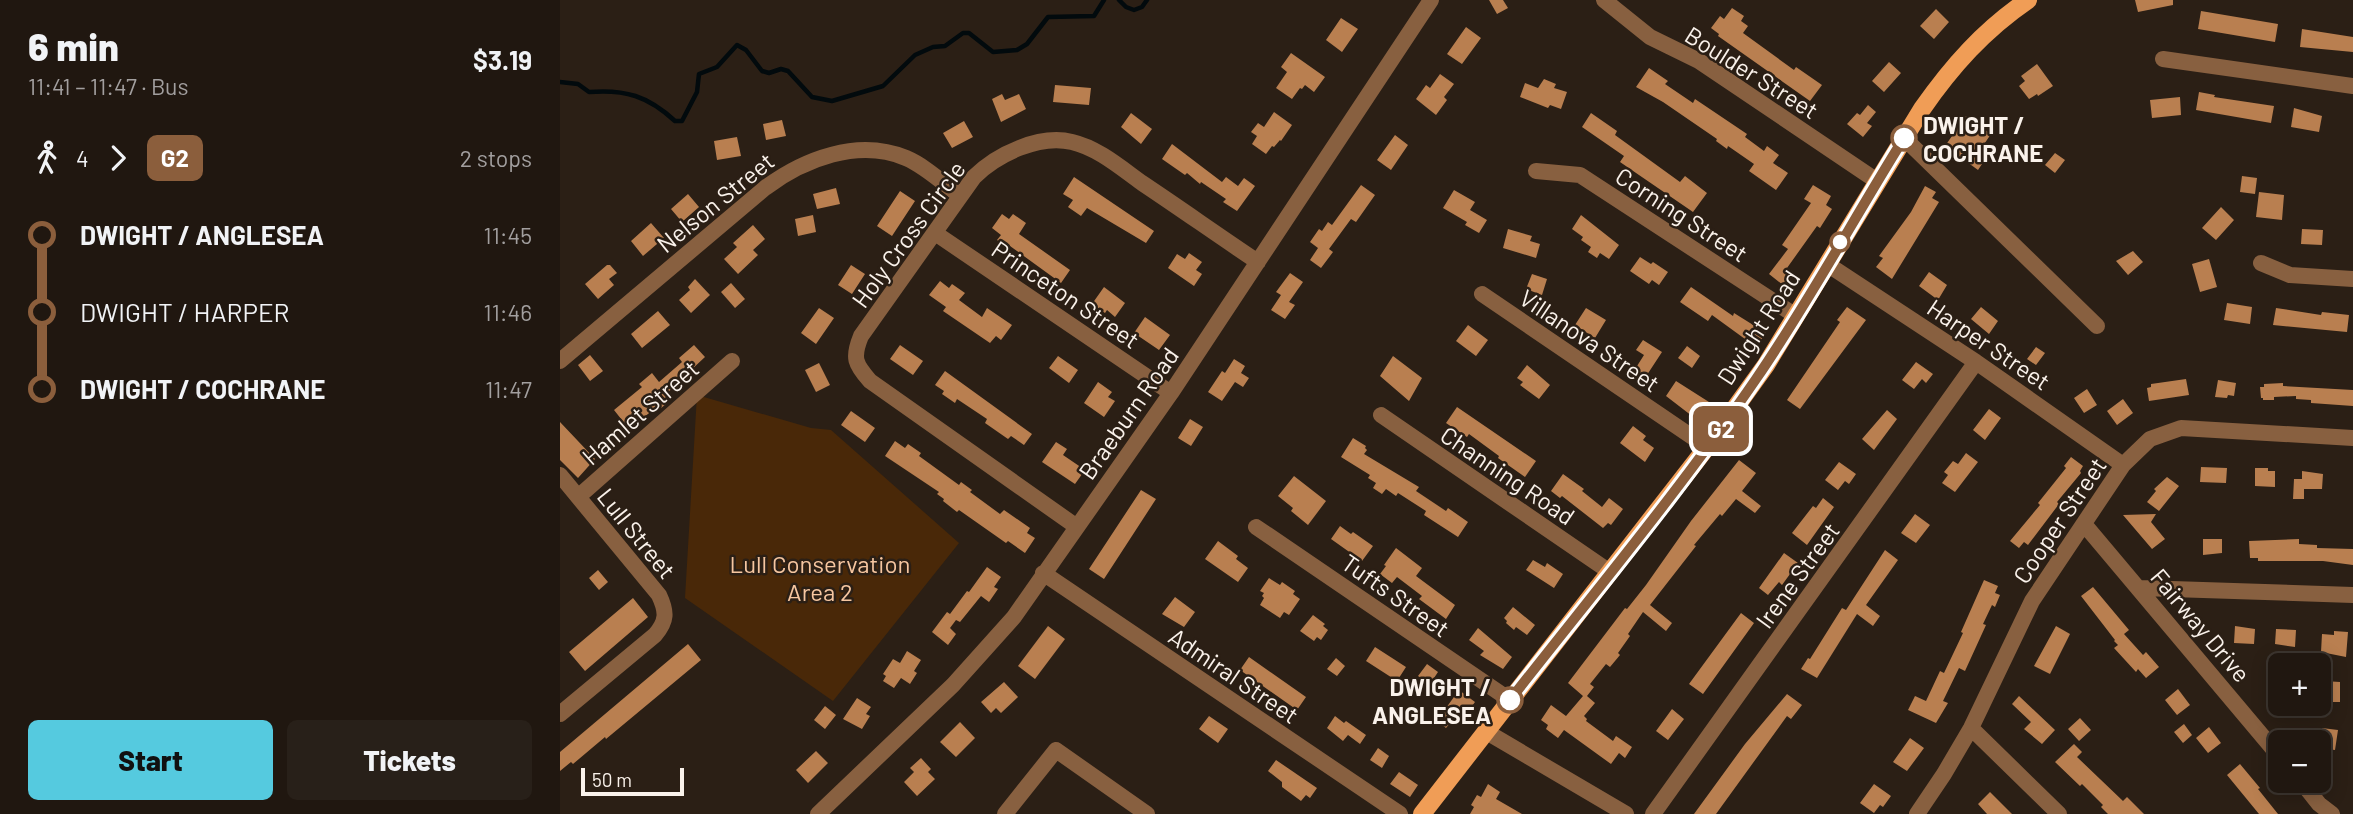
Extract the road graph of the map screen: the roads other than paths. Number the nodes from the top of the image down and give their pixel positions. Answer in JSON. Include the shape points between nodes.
{"nodes":[{"id":1,"x":1431,"y":0,"type":"edge"},
{"id":2,"x":1604,"y":0,"type":"edge"},
{"id":3,"x":2028,"y":0,"type":"edge"},
{"id":4,"x":2163,"y":60,"type":"dead end"},
{"id":5,"x":2353,"y":86,"type":"edge"},
{"id":6,"x":1904,"y":138,"type":"junction"},
{"id":7,"x":1536,"y":171,"type":"dead end"},
{"id":8,"x":1877,"y":181,"type":"junction"},
{"id":9,"x":960,"y":195,"type":"junction"},
{"id":10,"x":935,"y":233,"type":"junction"},
{"id":11,"x":1258,"y":262,"type":"junction"},
{"id":12,"x":2261,"y":263,"type":"dead end"},
{"id":13,"x":1827,"y":264,"type":"junction"},
{"id":14,"x":2353,"y":279,"type":"edge"},
{"id":15,"x":1482,"y":295,"type":"dead end"},
{"id":16,"x":1796,"y":316,"type":"junction"},
{"id":17,"x":2097,"y":326,"type":"dead end"},
{"id":18,"x":560,"y":361,"type":"edge"},
{"id":19,"x":732,"y":361,"type":"dead end"},
{"id":20,"x":1976,"y":362,"type":"junction"},
{"id":21,"x":1171,"y":393,"type":"junction"},
{"id":22,"x":1381,"y":415,"type":"dead end"},
{"id":23,"x":2353,"y":438,"type":"edge"},
{"id":24,"x":1707,"y":447,"type":"junction"},
{"id":25,"x":2123,"y":465,"type":"junction"},
{"id":26,"x":560,"y":475,"type":"edge"},
{"id":27,"x":578,"y":497,"type":"junction"},
{"id":28,"x":2084,"y":524,"type":"junction"},
{"id":29,"x":1077,"y":527,"type":"junction"},
{"id":30,"x":1256,"y":527,"type":"dead end"},
{"id":31,"x":1610,"y":572,"type":"junction"},
{"id":32,"x":1043,"y":573,"type":"junction"},
{"id":33,"x":2141,"y":588,"type":"junction"},
{"id":34,"x":2353,"y":595,"type":"edge"},
{"id":35,"x":1510,"y":700,"type":"junction"},
{"id":36,"x":560,"y":714,"type":"edge"},
{"id":37,"x":1970,"y":728,"type":"junction"},
{"id":38,"x":1485,"y":731,"type":"junction"},
{"id":39,"x":2268,"y":742,"type":"edge"},
{"id":40,"x":2312,"y":793,"type":"edge"},
{"id":41,"x":818,"y":814,"type":"edge"},
{"id":42,"x":1006,"y":814,"type":"edge"},
{"id":43,"x":1147,"y":814,"type":"edge"},
{"id":44,"x":1400,"y":814,"type":"edge"},
{"id":45,"x":1422,"y":814,"type":"edge"},
{"id":46,"x":1626,"y":814,"type":"edge"},
{"id":47,"x":1653,"y":814,"type":"edge"},
{"id":48,"x":1917,"y":814,"type":"edge"},
{"id":49,"x":2059,"y":814,"type":"edge"},
{"id":50,"x":2332,"y":814,"type":"edge"}],
"edges":[{"from":1,"to":11,"type":"street","name":"Braeburn Road"},
{"from":2,"to":8,"type":"street","name":"Boulder Street","via":[[1650,37],[1699,61]]},
{"from":3,"to":6,"type":"main road","name":"Dwight Road","via":[[1988,30],[1955,64]]},
{"from":4,"to":5,"type":"street"},
{"from":6,"to":8,"type":"main road","name":"Dwight Road"},
{"from":6,"to":17,"type":"street"},
{"from":7,"to":16,"type":"street","name":"Corning Street","via":[[1580,175]]},
{"from":8,"to":13,"type":"main road","name":"Dwight Road"},
{"from":9,"to":10,"type":"street","name":"Holy Cross Circle"},
{"from":9,"to":11,"type":"street","name":"Holy Cross Circle","via":[[982,169],[1003,156],[1045,141],[1071,141],[1101,154]]},
{"from":9,"to":18,"type":"street","name":"Nelson Street","via":[[907,159],[886,153],[866,150],[801,164],[765,188]]},
{"from":10,"to":21,"type":"street","name":"Princeton Street"},
{"from":10,"to":29,"type":"street","name":"Holy Cross Circle","via":[[861,336],[855,355],[859,366],[870,381]]},
{"from":11,"to":21,"type":"street","name":"Braeburn Road"},
{"from":12,"to":14,"type":"street","via":[[2290,275]]},
{"from":13,"to":16,"type":"main road","name":"Dwight Road"},
{"from":13,"to":20,"type":"street","name":"Harper Street"},
{"from":15,"to":24,"type":"street","name":"Villanova Street"},
{"from":16,"to":24,"type":"main road","name":"Dwight Road"},
{"from":19,"to":27,"type":"street","name":"Hamlet Street"},
{"from":20,"to":25,"type":"street","name":"Harper Street"},
{"from":20,"to":47,"type":"street","name":"Irene Street"},
{"from":21,"to":29,"type":"street","name":"Braeburn Road"},
{"from":22,"to":31,"type":"street","name":"Channing Road"},
{"from":23,"to":25,"type":"street","name":"Cooper Street","via":[[2181,428],[2150,439]]},
{"from":24,"to":31,"type":"main road","name":"Dwight Road"},
{"from":25,"to":28,"type":"street","name":"Cooper Street"},
{"from":26,"to":27,"type":"street","name":"Lull Street"},
{"from":27,"to":36,"type":"street","name":"Lull Street","via":[[659,595],[665,609],[664,624]]},
{"from":28,"to":33,"type":"street","name":"Fairway Drive"},
{"from":28,"to":37,"type":"street","name":"Cooper Street","via":[[2032,601]]},
{"from":29,"to":32,"type":"street","name":"Braeburn Road"},
{"from":30,"to":35,"type":"street","name":"Tufts Street"},
{"from":31,"to":35,"type":"main road","name":"Dwight Road"},
{"from":32,"to":41,"type":"street","name":"Braeburn Road","via":[[980,657]]},
{"from":32,"to":44,"type":"street","name":"Admiral Street"},
{"from":33,"to":34,"type":"street"},
{"from":33,"to":39,"type":"street","name":"Fairway Drive"},
{"from":35,"to":38,"type":"main road","name":"Dwight Road"},
{"from":37,"to":48,"type":"street","name":"Cooper Street"},
{"from":37,"to":49,"type":"street"},
{"from":38,"to":45,"type":"main road","name":"Dwight Road"},
{"from":38,"to":46,"type":"street"},
{"from":40,"to":50,"type":"street"},
{"from":42,"to":43,"type":"street","via":[[1056,750]]}]}
